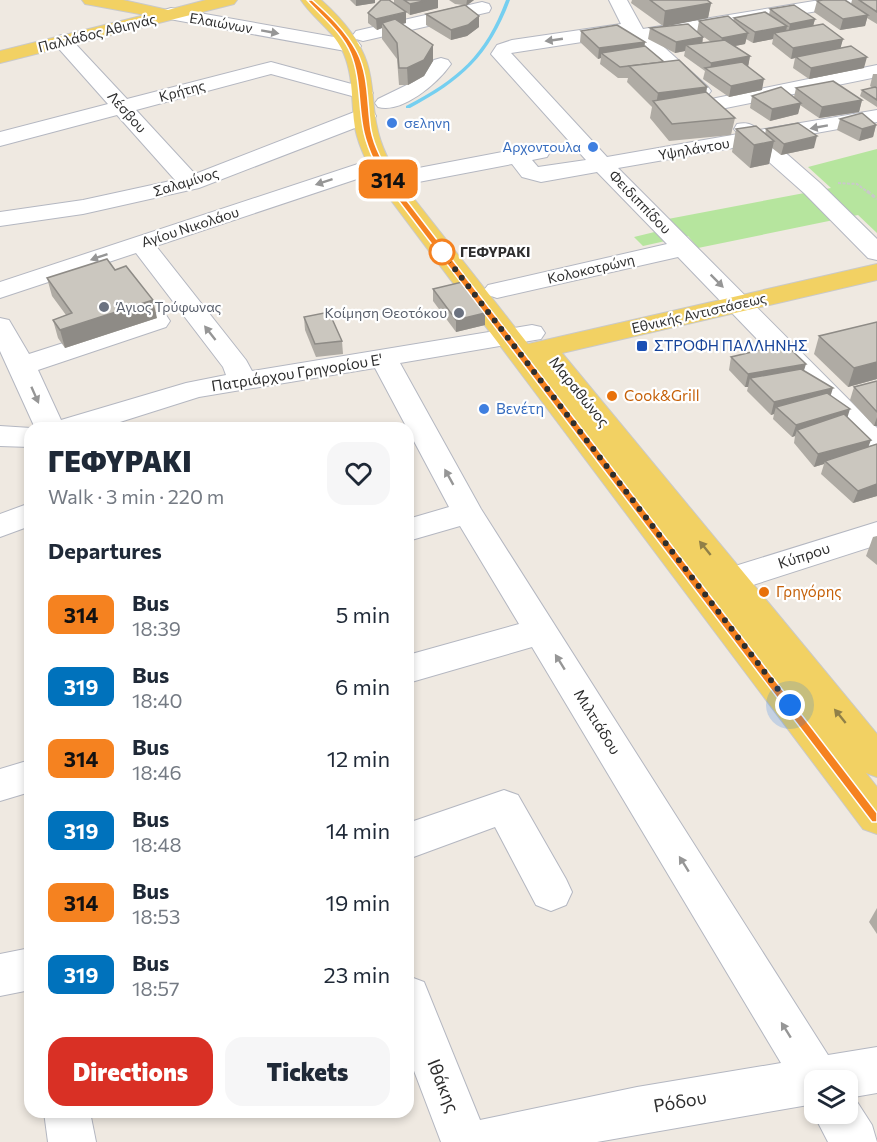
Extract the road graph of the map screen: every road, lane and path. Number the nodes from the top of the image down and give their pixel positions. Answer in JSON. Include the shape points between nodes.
{"nodes":[{"id":1,"x":91,"y":0,"type":"edge"},
{"id":2,"x":228,"y":0,"type":"edge"},
{"id":3,"x":310,"y":0,"type":"edge"},
{"id":4,"x":328,"y":0,"type":"edge"},
{"id":5,"x":618,"y":0,"type":"edge"},
{"id":6,"x":854,"y":0,"type":"edge"},
{"id":7,"x":789,"y":5,"type":"edge"},
{"id":8,"x":482,"y":8,"type":"dead end"},
{"id":9,"x":171,"y":14,"type":"junction"},
{"id":10,"x":814,"y":23,"type":"edge"},
{"id":11,"x":635,"y":32,"type":"junction"},
{"id":12,"x":360,"y":34,"type":"junction"},
{"id":13,"x":62,"y":41,"type":"junction"},
{"id":14,"x":859,"y":56,"type":"edge"},
{"id":15,"x":0,"y":57,"type":"edge"},
{"id":16,"x":441,"y":64,"type":"dead end"},
{"id":17,"x":877,"y":70,"type":"edge"},
{"id":18,"x":382,"y":80,"type":"dead end"},
{"id":19,"x":363,"y":93,"type":"junction"},
{"id":20,"x":716,"y":104,"type":"junction"},
{"id":21,"x":123,"y":107,"type":"junction"},
{"id":22,"x":365,"y":116,"type":"junction"},
{"id":23,"x":877,"y":116,"type":"edge"},
{"id":24,"x":388,"y":121,"type":"junction"},
{"id":25,"x":755,"y":138,"type":"junction"},
{"id":26,"x":0,"y":140,"type":"edge"},
{"id":27,"x":582,"y":144,"type":"junction"},
{"id":28,"x":518,"y":157,"type":"junction"},
{"id":29,"x":603,"y":163,"type":"junction"},
{"id":30,"x":379,"y":164,"type":"junction"},
{"id":31,"x":408,"y":177,"type":"junction"},
{"id":32,"x":191,"y":183,"type":"junction"},
{"id":33,"x":812,"y":188,"type":"junction"},
{"id":34,"x":877,"y":199,"type":"edge"},
{"id":35,"x":0,"y":219,"type":"edge"},
{"id":36,"x":141,"y":243,"type":"junction"},
{"id":37,"x":684,"y":248,"type":"junction"},
{"id":38,"x":877,"y":253,"type":"edge"},
{"id":39,"x":877,"y":272,"type":"edge"},
{"id":40,"x":0,"y":290,"type":"edge"},
{"id":41,"x":497,"y":290,"type":"junction"},
{"id":42,"x":740,"y":303,"type":"junction"},
{"id":43,"x":157,"y":321,"type":"dead end"},
{"id":44,"x":0,"y":326,"type":"edge"},
{"id":45,"x":526,"y":344,"type":"junction"},
{"id":46,"x":384,"y":359,"type":"junction"},
{"id":47,"x":22,"y":366,"type":"junction"},
{"id":48,"x":242,"y":382,"type":"junction"},
{"id":49,"x":47,"y":422,"type":"edge"},
{"id":50,"x":86,"y":422,"type":"edge"},
{"id":51,"x":0,"y":436,"type":"edge"},
{"id":52,"x":24,"y":437,"type":"edge"},
{"id":53,"x":877,"y":445,"type":"edge"},
{"id":54,"x":468,"y":513,"type":"junction"},
{"id":55,"x":24,"y":516,"type":"edge"},
{"id":56,"x":0,"y":526,"type":"edge"},
{"id":57,"x":414,"y":528,"type":"edge"},
{"id":58,"x":877,"y":533,"type":"edge"},
{"id":59,"x":731,"y":580,"type":"junction"},
{"id":60,"x":541,"y":631,"type":"junction"},
{"id":61,"x":414,"y":667,"type":"edge"},
{"id":62,"x":877,"y":761,"type":"edge"},
{"id":63,"x":24,"y":778,"type":"edge"},
{"id":64,"x":0,"y":785,"type":"edge"},
{"id":65,"x":877,"y":817,"type":"edge"},
{"id":66,"x":414,"y":839,"type":"edge"},
{"id":67,"x":551,"y":892,"type":"dead end"},
{"id":68,"x":24,"y":970,"type":"edge"},
{"id":69,"x":0,"y":975,"type":"edge"},
{"id":70,"x":414,"y":1012,"type":"edge"},
{"id":71,"x":811,"y":1070,"type":"edge"},
{"id":72,"x":877,"y":1070,"type":"edge"},
{"id":73,"x":858,"y":1077,"type":"edge"},
{"id":74,"x":804,"y":1092,"type":"edge"},
{"id":75,"x":68,"y":1118,"type":"edge"},
{"id":76,"x":844,"y":1124,"type":"edge"},
{"id":77,"x":72,"y":1142,"type":"edge"},
{"id":78,"x":465,"y":1142,"type":"edge"},
{"id":79,"x":485,"y":1142,"type":"edge"},
{"id":80,"x":855,"y":1142,"type":"edge"}],
"edges":[{"from":1,"to":9,"type":"main road","name":"Ελαιώνων"},
{"from":2,"to":9,"type":"main road","name":"Παλλάδος Αθιηνάς"},
{"from":3,"to":12,"type":"main road","name":"Μαραθώνος","via":[[330,20]]},
{"from":4,"to":12,"type":"main road"},
{"from":5,"to":11,"type":"street"},
{"from":6,"to":7,"type":"street"},
{"from":7,"to":10,"type":"street"},
{"from":7,"to":11,"type":"street"},
{"from":8,"to":12,"type":"street"},
{"from":9,"to":12,"type":"street","name":"Ελαιώνων","one_way":true},
{"from":9,"to":13,"type":"main road","name":"Παλλάδος Αθιηνάς"},
{"from":11,"to":20,"type":"street"},
{"from":11,"to":27,"type":"street","name":"Φειδιππίδου","one_way":true,"via":[[512,46],[501,54]]},
{"from":12,"to":19,"type":"main road","name":"Μαραθώνος","via":[[357,62]]},
{"from":13,"to":15,"type":"main road","name":"Παλλάδος Αθιηνάς"},
{"from":13,"to":21,"type":"street","name":"Λέσβου"},
{"from":14,"to":17,"type":"street"},
{"from":16,"to":24,"type":"street"},
{"from":17,"to":20,"type":"street"},
{"from":18,"to":24,"type":"main road","name":"Μαραθώνος"},
{"from":19,"to":21,"type":"street","name":"Κρήτης","via":[[272,68]]},
{"from":19,"to":22,"type":"main road","name":"Μαραθώνος"},
{"from":20,"to":25,"type":"street"},
{"from":21,"to":26,"type":"street","name":"Κρήτης"},
{"from":21,"to":32,"type":"street","name":"Λέσβου"},
{"from":22,"to":30,"type":"main road","name":"Μαραθώνος"},
{"from":22,"to":32,"type":"street","name":"Σαλαμίνος"},
{"from":23,"to":25,"type":"street","name":"Υψηλάντου","one_way":true},
{"from":24,"to":31,"type":"main road","name":"Μαραθώνος"},
{"from":25,"to":29,"type":"street","name":"Υψηλάντου"},
{"from":25,"to":33,"type":"street"},
{"from":27,"to":28,"type":"street"},
{"from":27,"to":29,"type":"street","name":"Φειδιππίδου"},
{"from":28,"to":29,"type":"street","name":"Υψηλάντου","via":[[534,174]]},
{"from":28,"to":31,"type":"street"},
{"from":29,"to":37,"type":"street","name":"Φειδιππίδου"},
{"from":30,"to":36,"type":"street","name":"Αγίου Νικολάου","one_way":true},
{"from":30,"to":45,"type":"main road","name":"Μαραθώνος","via":[[395,190]]},
{"from":31,"to":41,"type":"main road","name":"Μαραθώνος"},
{"from":32,"to":35,"type":"street","name":"Σαλαμίνος","via":[[83,207]]},
{"from":33,"to":34,"type":"path","via":[[857,184]]},
{"from":33,"to":38,"type":"street"},
{"from":36,"to":40,"type":"street","name":"Αγίου Νικολάου","one_way":true},
{"from":48,"to":36,"type":"street","one_way":true,"via":[[236,366]]},
{"from":37,"to":41,"type":"street","name":"Κολοκοτρώνη"},
{"from":37,"to":42,"type":"street","name":"Φειδιππίδου","one_way":true},
{"from":39,"to":42,"type":"main road","name":"Εθνικής Αντιστάσεως"},
{"from":41,"to":45,"type":"main road","name":"Μαραθώνος"},
{"from":42,"to":45,"type":"main road","name":"Εθνικής Αντιστάσεως"},
{"from":42,"to":53,"type":"street","name":"Φειδιππίδου"},
{"from":43,"to":47,"type":"street"},
{"from":44,"to":47,"type":"street"},
{"from":45,"to":46,"type":"street","name":"Πατριάρχου Γρηγορίου Ε'"},
{"from":59,"to":45,"type":"main road","name":"Μαραθώνος","one_way":true},
{"from":45,"to":65,"type":"main road","name":"Μαραθώνος"},
{"from":46,"to":48,"type":"street","name":"Πατριάρχου Γρηγορίου Ε'"},
{"from":54,"to":46,"type":"street","name":"Μιλτιάδου","one_way":true},
{"from":47,"to":49,"type":"street","one_way":true},
{"from":48,"to":50,"type":"street","name":"Πατριάρχου Γρηγορίου Ε'","via":[[177,394]]},
{"from":51,"to":52,"type":"street"},
{"from":54,"to":57,"type":"street"},
{"from":54,"to":60,"type":"street","name":"Μιλτιάδου"},
{"from":55,"to":56,"type":"street"},
{"from":58,"to":59,"type":"street","name":"Κύπρου"},
{"from":62,"to":59,"type":"main road","name":"Μαραθώνος","one_way":true},
{"from":60,"to":61,"type":"street"},
{"from":71,"to":60,"type":"street","name":"Μιλτιάδου","one_way":true},
{"from":63,"to":64,"type":"street"},
{"from":66,"to":67,"type":"street","via":[[504,807]]},
{"from":68,"to":69,"type":"street"},
{"from":70,"to":78,"type":"street","name":"Ιθάκης"},
{"from":72,"to":73,"type":"street","name":"Ρόδου"},
{"from":74,"to":79,"type":"street","name":"Ρόδου","via":[[637,1110]]},
{"from":75,"to":77,"type":"street"},
{"from":76,"to":80,"type":"street","name":"Μιλτιάδου"}]}
